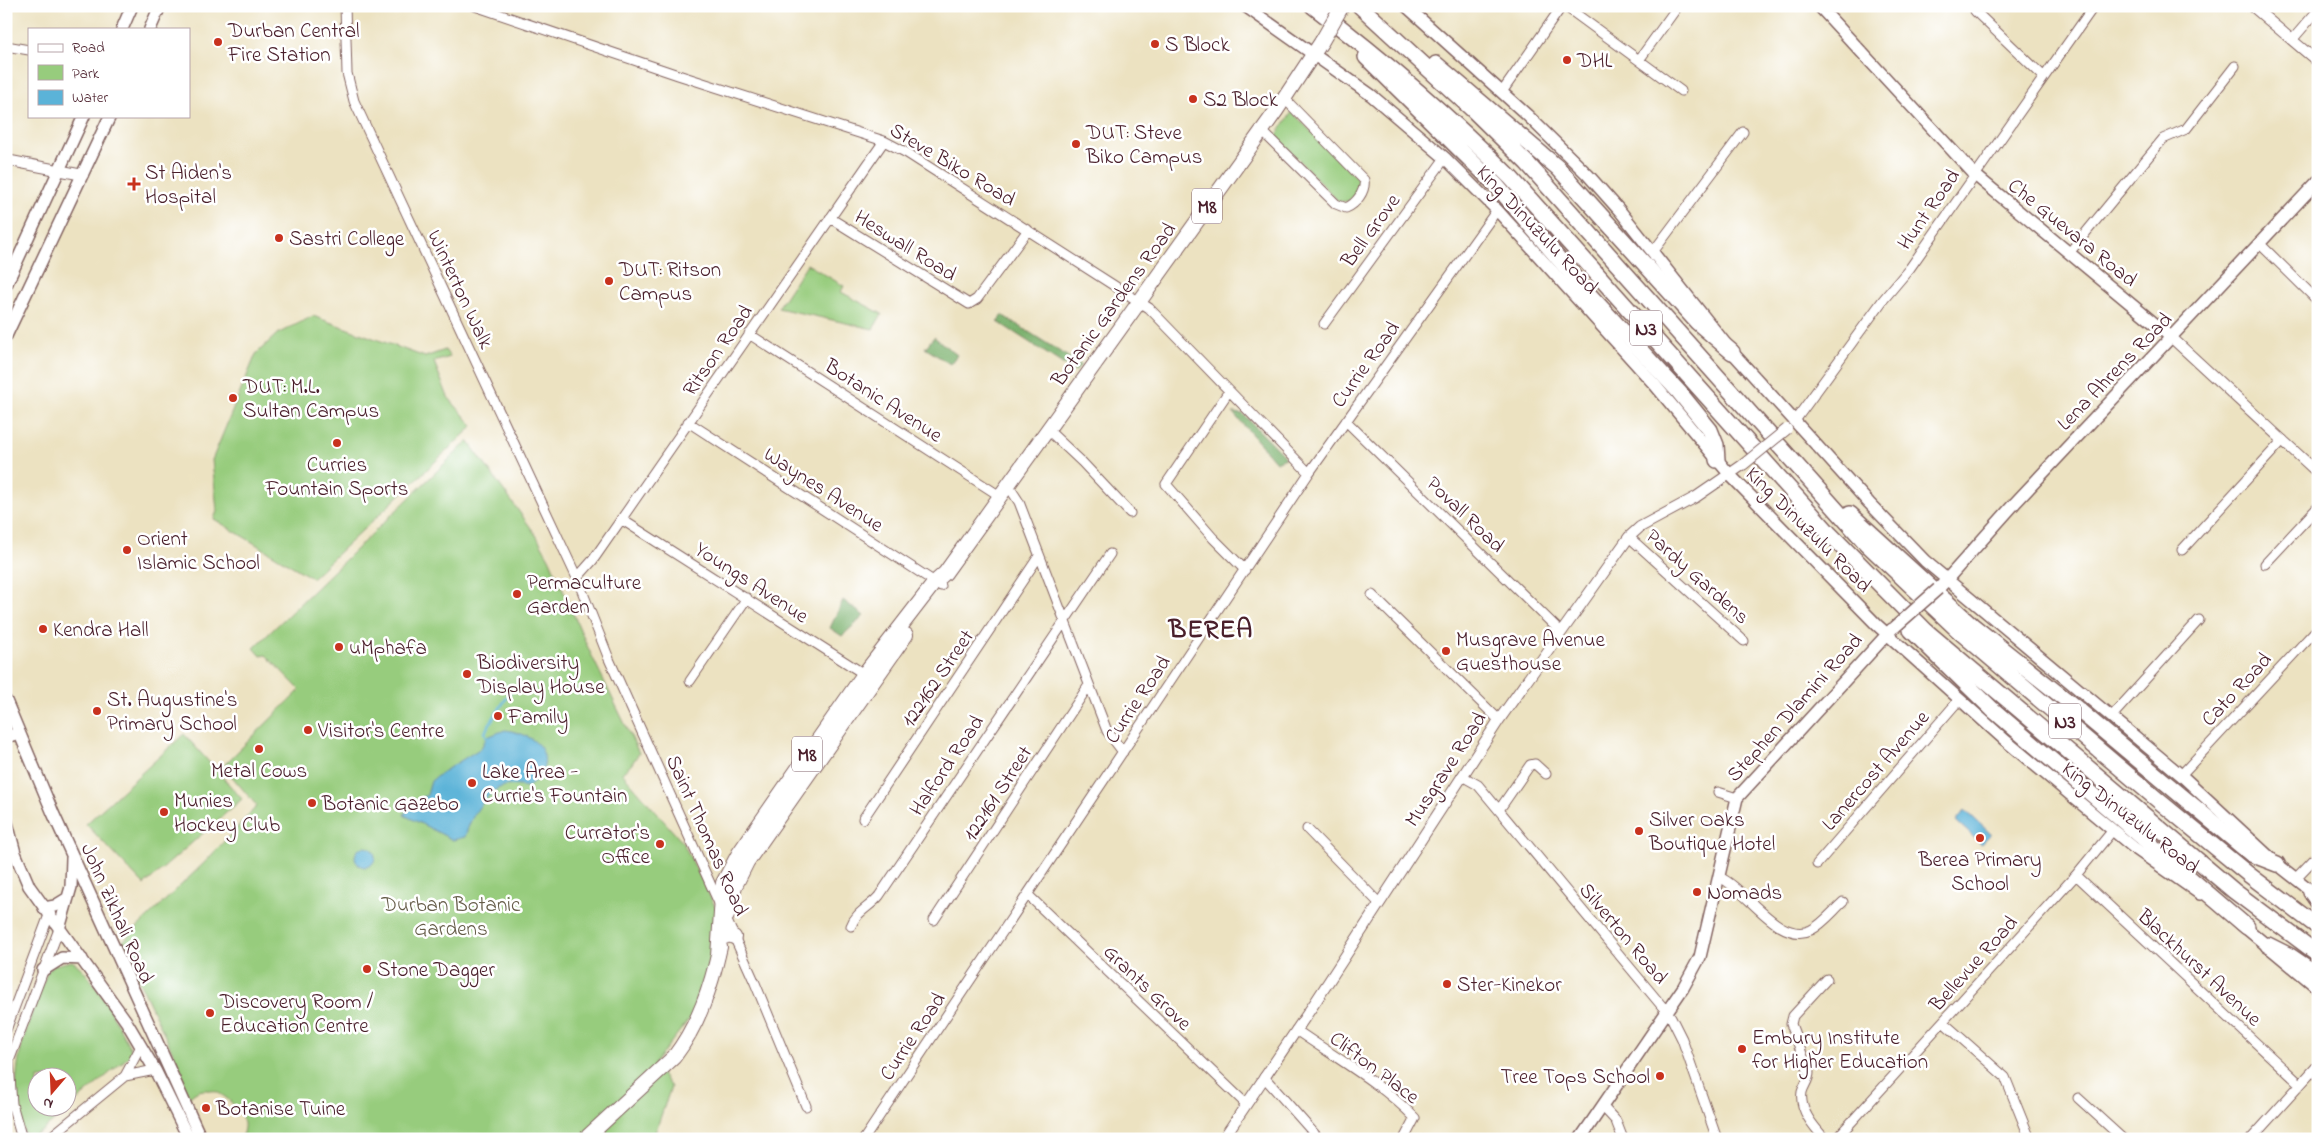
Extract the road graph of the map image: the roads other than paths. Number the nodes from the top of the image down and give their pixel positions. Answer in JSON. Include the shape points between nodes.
{"nodes":[{"id":1,"x":132,"y":6,"type":"edge"},
{"id":2,"x":160,"y":6,"type":"edge"},
{"id":3,"x":345,"y":6,"type":"edge"},
{"id":4,"x":475,"y":6,"type":"edge"},
{"id":5,"x":1245,"y":6,"type":"edge"},
{"id":6,"x":1313,"y":6,"type":"edge"},
{"id":7,"x":1342,"y":6,"type":"edge"},
{"id":8,"x":1406,"y":6,"type":"edge"},
{"id":9,"x":1563,"y":6,"type":"edge"},
{"id":10,"x":1678,"y":6,"type":"edge"},
{"id":11,"x":1819,"y":6,"type":"edge"},
{"id":12,"x":2094,"y":6,"type":"edge"},
{"id":13,"x":2252,"y":6,"type":"edge"},
{"id":14,"x":1361,"y":8,"type":"edge"},
{"id":15,"x":1975,"y":10,"type":"dead end"},
{"id":16,"x":2318,"y":10,"type":"edge"},
{"id":17,"x":122,"y":28,"type":"edge"},
{"id":18,"x":150,"y":28,"type":"edge"},
{"id":19,"x":1353,"y":37,"type":"junction"},
{"id":20,"x":2292,"y":40,"type":"junction"},
{"id":21,"x":6,"y":46,"type":"edge"},
{"id":22,"x":28,"y":50,"type":"edge"},
{"id":23,"x":1314,"y":55,"type":"junction"},
{"id":24,"x":1639,"y":60,"type":"junction"},
{"id":25,"x":2318,"y":62,"type":"edge"},
{"id":26,"x":2235,"y":66,"type":"dead end"},
{"id":27,"x":2043,"y":76,"type":"junction"},
{"id":28,"x":1681,"y":90,"type":"dead end"},
{"id":29,"x":1502,"y":92,"type":"junction"},
{"id":30,"x":1285,"y":99,"type":"junction"},
{"id":31,"x":83,"y":118,"type":"edge"},
{"id":32,"x":109,"y":118,"type":"edge"},
{"id":33,"x":1262,"y":131,"type":"junction"},
{"id":34,"x":1743,"y":132,"type":"dead end"},
{"id":35,"x":884,"y":141,"type":"junction"},
{"id":36,"x":1445,"y":158,"type":"junction"},
{"id":37,"x":6,"y":160,"type":"edge"},
{"id":38,"x":60,"y":169,"type":"junction"},
{"id":39,"x":83,"y":174,"type":"junction"},
{"id":40,"x":1974,"y":175,"type":"junction"},
{"id":41,"x":2318,"y":181,"type":"edge"},
{"id":42,"x":1497,"y":210,"type":"junction"},
{"id":43,"x":830,"y":218,"type":"junction"},
{"id":44,"x":1028,"y":230,"type":"junction"},
{"id":45,"x":2259,"y":243,"type":"junction"},
{"id":46,"x":1653,"y":252,"type":"junction"},
{"id":47,"x":2069,"y":253,"type":"junction"},
{"id":48,"x":20,"y":257,"type":"junction"},
{"id":49,"x":39,"y":266,"type":"junction"},
{"id":50,"x":6,"y":285,"type":"edge"},
{"id":51,"x":2318,"y":300,"type":"edge"},
{"id":52,"x":1139,"y":301,"type":"junction"},
{"id":53,"x":1324,"y":324,"type":"dead end"},
{"id":54,"x":749,"y":334,"type":"junction"},
{"id":55,"x":6,"y":336,"type":"edge"},
{"id":56,"x":2172,"y":338,"type":"junction"},
{"id":57,"x":1732,"y":352,"type":"junction"},
{"id":58,"x":1229,"y":391,"type":"junction"},
{"id":59,"x":1346,"y":420,"type":"junction"},
{"id":60,"x":688,"y":422,"type":"junction"},
{"id":61,"x":1791,"y":425,"type":"junction"},
{"id":62,"x":1048,"y":430,"type":"junction"},
{"id":63,"x":2283,"y":440,"type":"junction"},
{"id":64,"x":1717,"y":460,"type":"junction"},
{"id":65,"x":1310,"y":473,"type":"junction"},
{"id":66,"x":2318,"y":473,"type":"edge"},
{"id":67,"x":1730,"y":475,"type":"junction"},
{"id":68,"x":1004,"y":490,"type":"junction"},
{"id":69,"x":1827,"y":499,"type":"junction"},
{"id":70,"x":2318,"y":507,"type":"edge"},
{"id":71,"x":1130,"y":513,"type":"dead end"},
{"id":72,"x":621,"y":519,"type":"junction"},
{"id":73,"x":1829,"y":533,"type":"junction"},
{"id":74,"x":1629,"y":537,"type":"junction"},
{"id":75,"x":2182,"y":550,"type":"dead end"},
{"id":76,"x":1110,"y":554,"type":"dead end"},
{"id":77,"x":1039,"y":556,"type":"junction"},
{"id":78,"x":2265,"y":564,"type":"dead end"},
{"id":79,"x":1245,"y":570,"type":"junction"},
{"id":80,"x":577,"y":578,"type":"junction"},
{"id":81,"x":941,"y":580,"type":"junction"},
{"id":82,"x":1943,"y":585,"type":"junction"},
{"id":83,"x":1372,"y":595,"type":"dead end"},
{"id":84,"x":746,"y":598,"type":"junction"},
{"id":85,"x":1065,"y":620,"type":"junction"},
{"id":86,"x":2199,"y":620,"type":"dead end"},
{"id":87,"x":2318,"y":628,"type":"edge"},
{"id":88,"x":1891,"y":631,"type":"junction"},
{"id":89,"x":1561,"y":632,"type":"junction"},
{"id":90,"x":1744,"y":641,"type":"dead end"},
{"id":91,"x":864,"y":674,"type":"junction"},
{"id":92,"x":690,"y":681,"type":"dead end"},
{"id":93,"x":1089,"y":685,"type":"junction"},
{"id":94,"x":1959,"y":700,"type":"junction"},
{"id":95,"x":6,"y":701,"type":"edge"},
{"id":96,"x":2112,"y":716,"type":"junction"},
{"id":97,"x":1499,"y":720,"type":"junction"},
{"id":98,"x":19,"y":733,"type":"junction"},
{"id":99,"x":6,"y":737,"type":"edge"},
{"id":100,"x":1123,"y":752,"type":"junction"},
{"id":101,"x":1546,"y":774,"type":"dead end"},
{"id":102,"x":2181,"y":775,"type":"junction"},
{"id":103,"x":1462,"y":776,"type":"junction"},
{"id":104,"x":1718,"y":792,"type":"dead end"},
{"id":105,"x":1737,"y":798,"type":"junction"},
{"id":106,"x":1499,"y":810,"type":"junction"},
{"id":107,"x":6,"y":819,"type":"edge"},
{"id":108,"x":863,"y":819,"type":"dead end"},
{"id":109,"x":1307,"y":829,"type":"dead end"},
{"id":110,"x":2113,"y":830,"type":"junction"},
{"id":111,"x":72,"y":853,"type":"junction"},
{"id":112,"x":2318,"y":855,"type":"edge"},
{"id":113,"x":1817,"y":864,"type":"dead end"},
{"id":114,"x":2277,"y":864,"type":"junction"},
{"id":115,"x":2076,"y":875,"type":"junction"},
{"id":116,"x":1719,"y":877,"type":"junction"},
{"id":117,"x":2295,"y":879,"type":"junction"},
{"id":118,"x":716,"y":882,"type":"junction"},
{"id":119,"x":1028,"y":895,"type":"junction"},
{"id":120,"x":2316,"y":897,"type":"edge"},
{"id":121,"x":68,"y":898,"type":"junction"},
{"id":122,"x":1843,"y":902,"type":"dead end"},
{"id":123,"x":1379,"y":903,"type":"junction"},
{"id":124,"x":46,"y":912,"type":"junction"},
{"id":125,"x":724,"y":916,"type":"junction"},
{"id":126,"x":934,"y":920,"type":"dead end"},
{"id":127,"x":851,"y":926,"type":"dead end"},
{"id":128,"x":2247,"y":927,"type":"junction"},
{"id":129,"x":2318,"y":927,"type":"edge"},
{"id":130,"x":59,"y":929,"type":"junction"},
{"id":131,"x":728,"y":938,"type":"junction"},
{"id":132,"x":2268,"y":945,"type":"joint"},
{"id":133,"x":2318,"y":954,"type":"edge"},
{"id":134,"x":718,"y":956,"type":"junction"},
{"id":135,"x":82,"y":958,"type":"junction"},
{"id":136,"x":43,"y":970,"type":"junction"},
{"id":137,"x":1827,"y":979,"type":"dead end"},
{"id":138,"x":2315,"y":981,"type":"edge"},
{"id":139,"x":2318,"y":992,"type":"edge"},
{"id":140,"x":1667,"y":1012,"type":"junction"},
{"id":141,"x":1943,"y":1022,"type":"junction"},
{"id":142,"x":6,"y":1030,"type":"edge"},
{"id":143,"x":1296,"y":1030,"type":"junction"},
{"id":144,"x":141,"y":1046,"type":"junction"},
{"id":145,"x":2318,"y":1065,"type":"edge"},
{"id":146,"x":7,"y":1066,"type":"edge"},
{"id":147,"x":155,"y":1070,"type":"junction"},
{"id":148,"x":125,"y":1076,"type":"junction"},
{"id":149,"x":1264,"y":1077,"type":"junction"},
{"id":150,"x":2300,"y":1084,"type":"junction"},
{"id":151,"x":2078,"y":1098,"type":"dead end"},
{"id":152,"x":1245,"y":1103,"type":"junction"},
{"id":153,"x":806,"y":1106,"type":"dead end"},
{"id":154,"x":1603,"y":1107,"type":"junction"},
{"id":155,"x":2256,"y":1137,"type":"edge"},
{"id":156,"x":22,"y":1139,"type":"edge"},
{"id":157,"x":48,"y":1139,"type":"edge"},
{"id":158,"x":188,"y":1139,"type":"edge"},
{"id":159,"x":200,"y":1139,"type":"edge"},
{"id":160,"x":585,"y":1139,"type":"edge"},
{"id":161,"x":864,"y":1139,"type":"edge"},
{"id":162,"x":1223,"y":1139,"type":"edge"},
{"id":163,"x":1319,"y":1139,"type":"edge"},
{"id":164,"x":1404,"y":1139,"type":"edge"},
{"id":165,"x":1580,"y":1139,"type":"edge"},
{"id":166,"x":1623,"y":1139,"type":"edge"},
{"id":167,"x":1717,"y":1139,"type":"edge"},
{"id":168,"x":1825,"y":1139,"type":"edge"},
{"id":169,"x":1836,"y":1139,"type":"edge"},
{"id":170,"x":2030,"y":1139,"type":"edge"},
{"id":171,"x":2123,"y":1139,"type":"edge"}],
"edges":[{"from":1,"to":17,"type":"main road"},
{"from":2,"to":18,"type":"main road"},
{"from":3,"to":80,"type":"street","name":"Winterton Walk","via":[[346,73],[354,101]]},
{"from":4,"to":35,"type":"street","name":"Steve Biko Road"},
{"from":5,"to":23,"type":"main road","name":"King Dinuzulu Road"},
{"from":6,"to":19,"type":"highway","number":"N3"},
{"from":7,"to":23,"type":"main road","name":"Botanic Gardens Road","number":"M8","bridge":true},
{"from":8,"to":29,"type":"main road"},
{"from":9,"to":24,"type":"street"},
{"from":9,"to":29,"type":"street"},
{"from":10,"to":24,"type":"street"},
{"from":11,"to":40,"type":"main road","name":"Che Guevara Road"},
{"from":12,"to":27,"type":"street","name":"Hunt Road"},
{"from":13,"to":20,"type":"street"},
{"from":14,"to":57,"type":"highway","via":[[1390,24],[1558,168],[1697,322]]},
{"from":14,"to":69,"type":"highway","number":"N3","via":[[1527,163]]},
{"from":15,"to":27,"type":"street"},
{"from":16,"to":20,"type":"street"},
{"from":19,"to":64,"type":"highway","via":[[1378,70],[1497,186],[1585,290],[1680,392],[1710,430]]},
{"from":19,"to":73,"type":"highway","number":"N3","via":[[1464,132],[1511,178]]},
{"from":20,"to":25,"type":"street"},
{"from":21,"to":22,"type":"street"},
{"from":23,"to":30,"type":"main road","name":"Botanic Gardens Road","number":"M8"},
{"from":23,"to":36,"type":"main road","name":"King Dinuzulu Road","via":[[1371,95]]},
{"from":24,"to":28,"type":"street"},
{"from":26,"to":47,"type":"street","via":[[2186,129],[2163,139]]},
{"from":27,"to":40,"type":"street","name":"Hunt Road"},
{"from":29,"to":46,"type":"main road","via":[[1588,175]]},
{"from":30,"to":33,"type":"main road","name":"Botanic Gardens Road","number":"M8"},
{"from":30,"to":33,"type":"street","via":[[1364,180],[1364,189],[1354,204],[1346,208],[1336,204]]},
{"from":31,"to":38,"type":"main road"},
{"from":32,"to":39,"type":"main road"},
{"from":33,"to":52,"type":"main road","name":"Botanic Gardens Road","number":"M8"},
{"from":34,"to":46,"type":"street"},
{"from":35,"to":43,"type":"street","name":"Ritson Road"},
{"from":35,"to":44,"type":"street","name":"Steve Biko Road"},
{"from":36,"to":42,"type":"main road","name":"King Dinuzulu Road"},
{"from":36,"to":53,"type":"street","name":"Bell Grove"},
{"from":37,"to":38,"type":"street"},
{"from":38,"to":39,"type":"street"},
{"from":38,"to":48,"type":"main road"},
{"from":39,"to":49,"type":"main road"},
{"from":40,"to":47,"type":"main road","name":"Che Guevara Road"},
{"from":40,"to":61,"type":"street","name":"Hunt Road","via":[[1910,268]]},
{"from":41,"to":45,"type":"main road","name":"Lena Ahrens Road"},
{"from":42,"to":59,"type":"street","name":"Currie Road"},
{"from":42,"to":64,"type":"main road","name":"King Dinuzulu Road","via":[[1655,385]]},
{"from":43,"to":44,"type":"street","name":"Heswall Road","via":[[963,302],[972,304]]},
{"from":43,"to":54,"type":"street","name":"Ritson Road"},
{"from":44,"to":52,"type":"street","name":"Steve Biko Road"},
{"from":45,"to":51,"type":"street"},
{"from":45,"to":56,"type":"main road","name":"Lena Ahrens Road"},
{"from":46,"to":57,"type":"main road"},
{"from":47,"to":56,"type":"main road","name":"Che Guevara Road"},
{"from":48,"to":49,"type":"main road"},
{"from":48,"to":50,"type":"main road"},
{"from":49,"to":55,"type":"main road"},
{"from":52,"to":58,"type":"street","name":"Steve Biko Road"},
{"from":52,"to":62,"type":"main road","name":"Botanic Gardens Road","number":"M8"},
{"from":54,"to":60,"type":"street","name":"Ritson Road"},
{"from":54,"to":68,"type":"street","name":"Botanic Avenue"},
{"from":56,"to":63,"type":"street","name":"Che Guevara Road"},
{"from":56,"to":82,"type":"main road","name":"Lena Ahrens Road","via":[[2014,503]]},
{"from":57,"to":61,"type":"main road"},
{"from":58,"to":65,"type":"street","name":"Steve Biko Road"},
{"from":58,"to":79,"type":"street","via":[[1166,482]]},
{"from":59,"to":65,"type":"street","name":"Currie Road"},
{"from":59,"to":89,"type":"street","name":"Povall Road"},
{"from":60,"to":72,"type":"street","name":"Ritson Road"},
{"from":60,"to":81,"type":"street","name":"Waynes Avenue"},
{"from":61,"to":67,"type":"street","name":"Musgrave Road","bridge":true},
{"from":61,"to":82,"type":"main road"},
{"from":62,"to":68,"type":"main road","name":"Botanic Gardens Road","number":"M8"},
{"from":62,"to":71,"type":"street"},
{"from":63,"to":66,"type":"street","name":"Che Guevara Road"},
{"from":63,"to":75,"type":"street"},
{"from":64,"to":67,"type":"main road","name":"King Dinuzulu Road"},
{"from":65,"to":79,"type":"street","name":"Currie Road"},
{"from":67,"to":74,"type":"street","name":"Musgrave Road","via":[[1696,498],[1640,527]]},
{"from":67,"to":88,"type":"main road","name":"King Dinuzulu Road"},
{"from":68,"to":77,"type":"street","name":"Botanic Avenue","via":[[1020,502]]},
{"from":68,"to":81,"type":"main road","name":"Botanic Gardens Road","number":"M8"},
{"from":69,"to":114,"type":"highway","via":[[1850,514],[1972,625],[2075,706],[2251,854]]},
{"from":69,"to":129,"type":"highway","number":"N3","via":[[1866,544],[1960,632],[2159,801]]},
{"from":70,"to":78,"type":"street"},
{"from":72,"to":80,"type":"street","name":"Ritson Road"},
{"from":72,"to":84,"type":"street","name":"Youngs Avenue"},
{"from":73,"to":128,"type":"highway","via":[[1852,565],[1917,637],[1971,689]]},
{"from":73,"to":133,"type":"highway","number":"N3","via":[[1933,638],[2234,891]]},
{"from":74,"to":89,"type":"street","name":"Musgrave Road"},
{"from":74,"to":90,"type":"street","name":"Pardy Gardens"},
{"from":76,"to":85,"type":"street","name":"Halford Road"},
{"from":77,"to":85,"type":"street","name":"Botanic Avenue"},
{"from":77,"to":108,"type":"street","name":"122162 Street"},
{"from":79,"to":100,"type":"street","name":"Currie Road"},
{"from":80,"to":118,"type":"street","name":"Saint Thomas Road","via":[[609,659]]},
{"from":81,"to":91,"type":"main road","name":"Botanic Gardens Road","number":"M8"},
{"from":81,"to":125,"type":"main road","name":"Botanic Gardens Road","number":"M8","via":[[747,862]]},
{"from":82,"to":88,"type":"main road","name":"Lena Ahrens Road","bridge":true},
{"from":82,"to":96,"type":"main road"},
{"from":83,"to":97,"type":"street"},
{"from":84,"to":91,"type":"street","name":"Youngs Avenue"},
{"from":84,"to":92,"type":"street"},
{"from":85,"to":93,"type":"street","name":"Botanic Avenue"},
{"from":85,"to":127,"type":"street","name":"Halford Road","via":[[879,896],[857,915]]},
{"from":86,"to":96,"type":"street"},
{"from":87,"to":102,"type":"street","name":"Cato Road"},
{"from":88,"to":94,"type":"main road","name":"King Dinuzulu Road"},
{"from":88,"to":105,"type":"main road","name":"Stephen Dlamini Road"},
{"from":89,"to":97,"type":"street","name":"Musgrave Road"},
{"from":91,"to":118,"type":"main road","name":"Botanic Gardens Road","number":"M8"},
{"from":93,"to":100,"type":"street","name":"Botanic Avenue","via":[[1107,731]]},
{"from":93,"to":126,"type":"street","name":"122161 Street"},
{"from":94,"to":110,"type":"main road","name":"King Dinuzulu Road"},
{"from":94,"to":113,"type":"street","name":"Lanercost Avenue"},
{"from":95,"to":98,"type":"main road","name":"John Zikhali Road"},
{"from":96,"to":102,"type":"main road"},
{"from":97,"to":103,"type":"street","name":"Musgrave Road"},
{"from":98,"to":99,"type":"main road"},
{"from":98,"to":111,"type":"main road","name":"John Zikhali Road"},
{"from":100,"to":119,"type":"street","name":"Currie Road"},
{"from":101,"to":106,"type":"street","via":[[1535,764],[1530,766]]},
{"from":102,"to":114,"type":"main road"},
{"from":103,"to":106,"type":"street","name":"Silverton Road","via":[[1478,785]]},
{"from":103,"to":123,"type":"street","name":"Musgrave Road"},
{"from":104,"to":105,"type":"street"},
{"from":105,"to":116,"type":"main road","name":"Stephen Dlamini Road"},
{"from":106,"to":140,"type":"street","name":"Silverton Road"},
{"from":107,"to":124,"type":"main road","name":"John Zikhali Road","via":[[20,868]]},
{"from":109,"to":123,"type":"street"},
{"from":110,"to":115,"type":"street","name":"Bellevue Road"},
{"from":110,"to":128,"type":"main road","name":"King Dinuzulu Road"},
{"from":111,"to":121,"type":"main road"},
{"from":111,"to":159,"type":"main road","name":"John Zikhali Road"},
{"from":112,"to":117,"type":"street"},
{"from":114,"to":117,"type":"main road"},
{"from":115,"to":141,"type":"street","name":"Bellevue Road"},
{"from":115,"to":150,"type":"street","name":"Blackhurst Avenue"},
{"from":116,"to":122,"type":"street","via":[[1734,885],[1776,925],[1790,931],[1810,930]]},
{"from":116,"to":140,"type":"main road","name":"Stephen Dlamini Road","via":[[1700,957]]},
{"from":117,"to":120,"type":"main road"},
{"from":118,"to":125,"type":"main road","name":"Botanic Gardens Road","number":"M8"},
{"from":119,"to":152,"type":"street","name":"Grants Grove"},
{"from":119,"to":161,"type":"street","name":"Currie Road"},
{"from":121,"to":124,"type":"main road"},
{"from":121,"to":130,"type":"main road"},
{"from":123,"to":143,"type":"street","name":"Musgrave Road"},
{"from":124,"to":130,"type":"main road","name":"John Zikhali Road"},
{"from":124,"to":142,"type":"street"},
{"from":125,"to":131,"type":"main road","name":"Botanic Gardens Road","number":"M8"},
{"from":125,"to":134,"type":"main road","name":"Botanic Gardens Road","number":"M8"},
{"from":128,"to":132,"type":"main road","name":"King Dinuzulu Road"},
{"from":130,"to":135,"type":"main road","name":"John Zikhali Road"},
{"from":130,"to":136,"type":"street"},
{"from":131,"to":134,"type":"main road","name":"Botanic Gardens Road","number":"M8"},
{"from":131,"to":153,"type":"street","name":"Saint Thomas Road"},
{"from":132,"to":138,"type":"highway","via":[[2290,956]]},
{"from":134,"to":160,"type":"main road","number":"M8","via":[[702,1007],[685,1042],[674,1057]]},
{"from":135,"to":136,"type":"main road","via":[[62,958]]},
{"from":135,"to":144,"type":"main road","name":"John Zikhali Road"},
{"from":136,"to":146,"type":"street"},
{"from":137,"to":168,"type":"street","via":[[1793,1016],[1791,1024],[1810,1073],[1802,1090],[1804,1104],[1810,1122]]},
{"from":138,"to":139,"type":"street"},
{"from":140,"to":154,"type":"main road","name":"Stephen Dlamini Road"},
{"from":140,"to":167,"type":"street","name":"Silverton Road","via":[[1682,1039]]},
{"from":141,"to":169,"type":"street","name":"Bellevue Road"},
{"from":141,"to":170,"type":"street","via":[[2005,1077]]},
{"from":143,"to":149,"type":"street","name":"Musgrave Road"},
{"from":143,"to":164,"type":"street","name":"Clifton Place","via":[[1381,1089],[1415,1118]]},
{"from":144,"to":147,"type":"main road","name":"John Zikhali Road"},
{"from":144,"to":148,"type":"street"},
{"from":145,"to":150,"type":"street"},
{"from":146,"to":156,"type":"street","via":[[12,1104]]},
{"from":147,"to":148,"type":"street"},
{"from":147,"to":158,"type":"main road","name":"John Zikhali Road"},
{"from":148,"to":157,"type":"street"},
{"from":149,"to":152,"type":"street","name":"Musgrave Road"},
{"from":149,"to":163,"type":"street"},
{"from":150,"to":155,"type":"street"},
{"from":151,"to":171,"type":"street"},
{"from":152,"to":162,"type":"street","name":"Musgrave Road"},
{"from":154,"to":165,"type":"main road","name":"Stephen Dlamini Road"},
{"from":154,"to":166,"type":"street","via":[[1616,1121]]}]}
